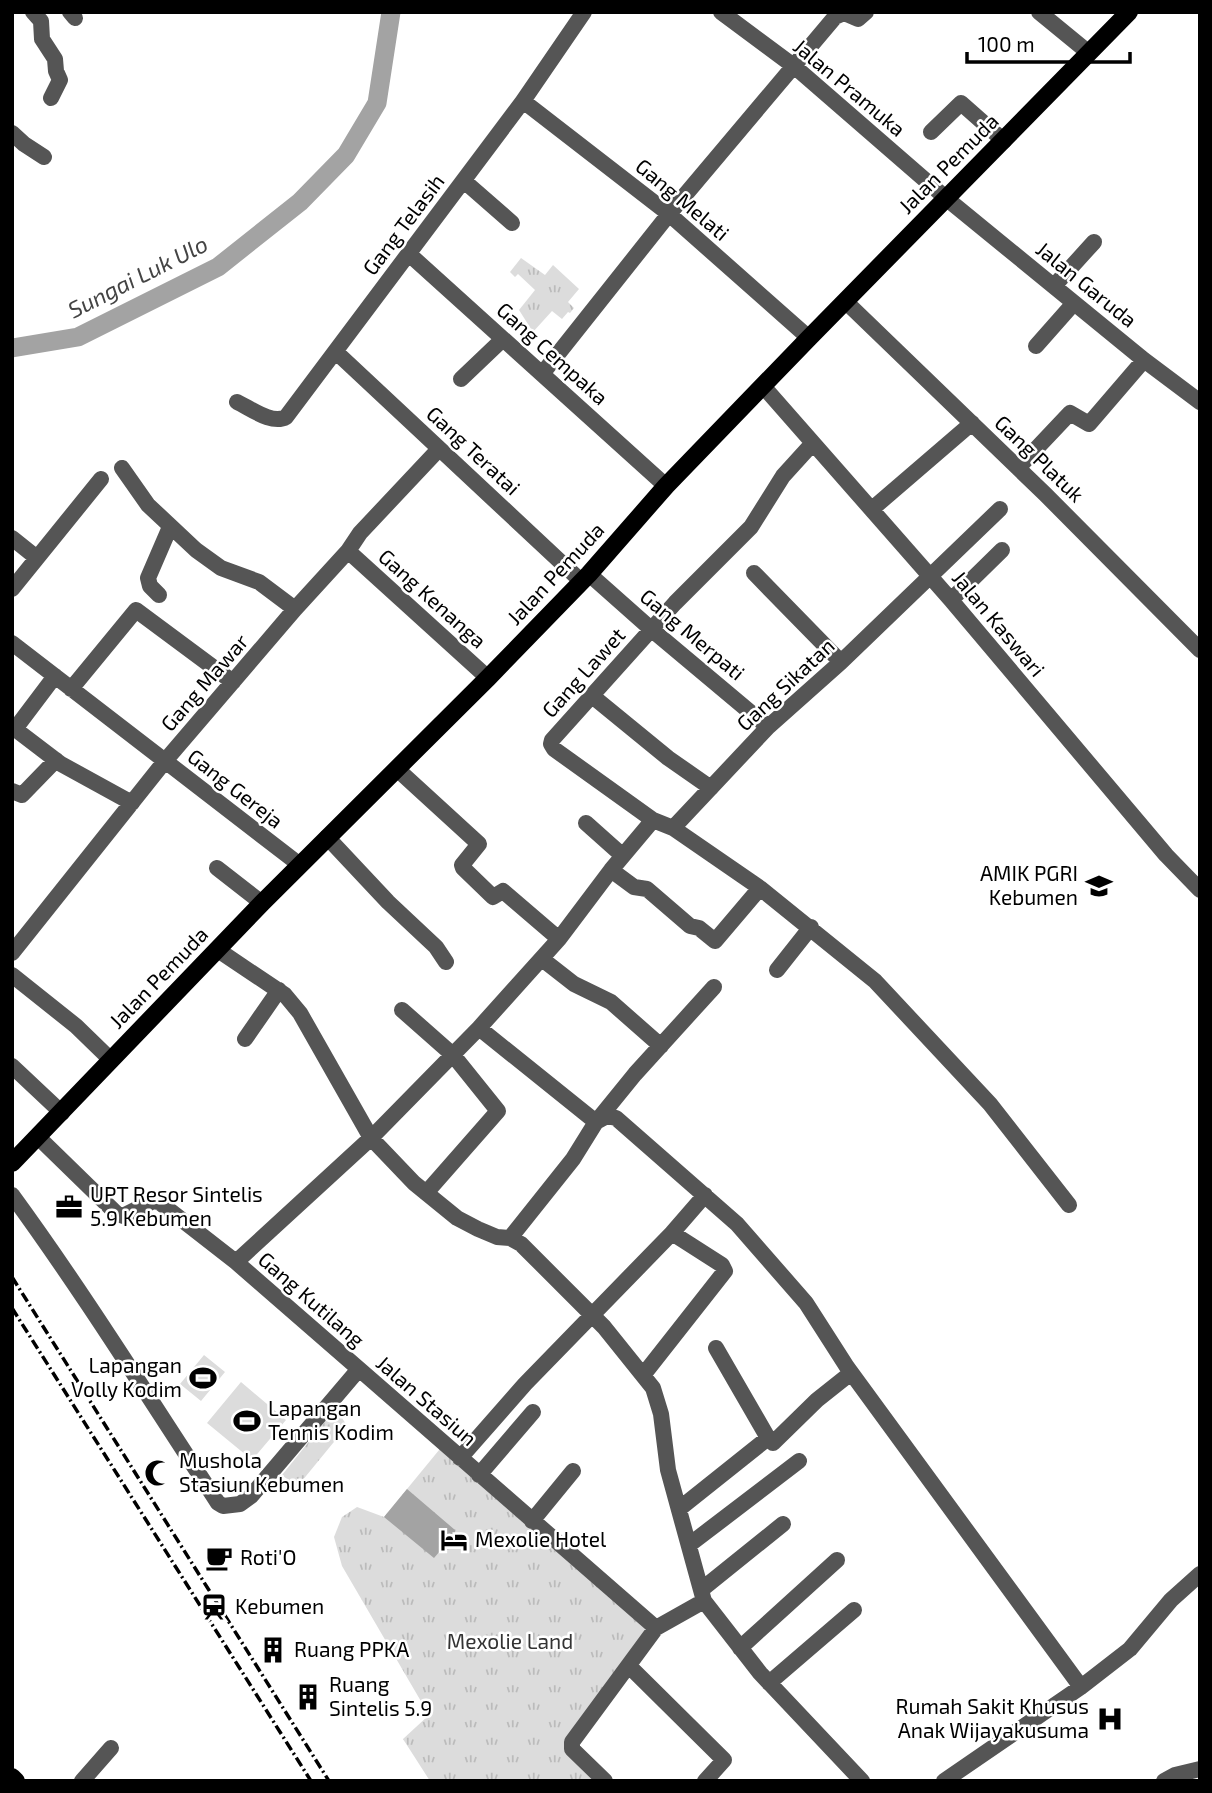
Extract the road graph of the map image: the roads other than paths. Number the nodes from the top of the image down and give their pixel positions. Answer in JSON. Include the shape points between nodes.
{"nodes":[{"id":1,"x":33,"y":12,"type":"edge"},
{"id":2,"x":584,"y":12,"type":"edge"},
{"id":3,"x":721,"y":12,"type":"edge"},
{"id":4,"x":866,"y":12,"type":"edge"},
{"id":5,"x":1039,"y":12,"type":"edge"},
{"id":6,"x":1129,"y":12,"type":"edge"},
{"id":7,"x":1089,"y":53,"type":"junction"},
{"id":8,"x":795,"y":67,"type":"junction"},
{"id":9,"x":51,"y":98,"type":"dead end"},
{"id":10,"x":523,"y":101,"type":"junction"},
{"id":11,"x":931,"y":132,"type":"dead end"},
{"id":12,"x":12,"y":133,"type":"edge"},
{"id":13,"x":1004,"y":141,"type":"junction"},
{"id":14,"x":44,"y":157,"type":"dead end"},
{"id":15,"x":464,"y":181,"type":"junction"},
{"id":16,"x":947,"y":199,"type":"junction"},
{"id":17,"x":669,"y":214,"type":"junction"},
{"id":18,"x":512,"y":223,"type":"dead end"},
{"id":19,"x":1094,"y":242,"type":"dead end"},
{"id":20,"x":409,"y":254,"type":"junction"},
{"id":21,"x":1054,"y":286,"type":"junction"},
{"id":22,"x":845,"y":301,"type":"junction"},
{"id":23,"x":1074,"y":303,"type":"junction"},
{"id":24,"x":503,"y":338,"type":"junction"},
{"id":25,"x":809,"y":338,"type":"junction"},
{"id":26,"x":1035,"y":345,"type":"dead end"},
{"id":27,"x":336,"y":352,"type":"junction"},
{"id":28,"x":1144,"y":360,"type":"junction"},
{"id":29,"x":542,"y":374,"type":"junction"},
{"id":30,"x":461,"y":379,"type":"dead end"},
{"id":31,"x":763,"y":386,"type":"junction"},
{"id":32,"x":237,"y":402,"type":"dead end"},
{"id":33,"x":1200,"y":402,"type":"edge"},
{"id":34,"x":972,"y":423,"type":"junction"},
{"id":35,"x":813,"y":443,"type":"junction"},
{"id":36,"x":439,"y":449,"type":"junction"},
{"id":37,"x":122,"y":468,"type":"dead end"},
{"id":38,"x":1018,"y":468,"type":"junction"},
{"id":39,"x":100,"y":479,"type":"dead end"},
{"id":40,"x":666,"y":486,"type":"junction"},
{"id":41,"x":872,"y":509,"type":"junction"},
{"id":42,"x":1000,"y":509,"type":"dead end"},
{"id":43,"x":170,"y":527,"type":"junction"},
{"id":44,"x":12,"y":538,"type":"edge"},
{"id":45,"x":1002,"y":550,"type":"dead end"},
{"id":46,"x":348,"y":551,"type":"junction"},
{"id":47,"x":37,"y":558,"type":"junction"},
{"id":48,"x":754,"y":573,"type":"dead end"},
{"id":49,"x":930,"y":576,"type":"junction"},
{"id":50,"x":585,"y":577,"type":"junction"},
{"id":51,"x":12,"y":589,"type":"edge"},
{"id":52,"x":159,"y":595,"type":"dead end"},
{"id":53,"x":951,"y":600,"type":"junction"},
{"id":54,"x":295,"y":609,"type":"junction"},
{"id":55,"x":651,"y":629,"type":"junction"},
{"id":56,"x":12,"y":643,"type":"edge"},
{"id":57,"x":1200,"y":650,"type":"edge"},
{"id":58,"x":841,"y":663,"type":"junction"},
{"id":59,"x":55,"y":676,"type":"junction"},
{"id":60,"x":488,"y":678,"type":"junction"},
{"id":61,"x":233,"y":682,"type":"junction"},
{"id":62,"x":71,"y":689,"type":"junction"},
{"id":63,"x":591,"y":695,"type":"junction"},
{"id":64,"x":768,"y":727,"type":"junction"},
{"id":65,"x":14,"y":728,"type":"edge"},
{"id":66,"x":56,"y":760,"type":"junction"},
{"id":67,"x":165,"y":761,"type":"junction"},
{"id":68,"x":397,"y":768,"type":"junction"},
{"id":69,"x":711,"y":788,"type":"junction"},
{"id":70,"x":12,"y":791,"type":"edge"},
{"id":71,"x":132,"y":803,"type":"junction"},
{"id":72,"x":653,"y":820,"type":"junction"},
{"id":73,"x":586,"y":823,"type":"dead end"},
{"id":74,"x":673,"y":828,"type":"junction"},
{"id":75,"x":327,"y":837,"type":"junction"},
{"id":76,"x":623,"y":856,"type":"junction"},
{"id":77,"x":300,"y":865,"type":"junction"},
{"id":78,"x":217,"y":868,"type":"dead end"},
{"id":79,"x":611,"y":870,"type":"junction"},
{"id":80,"x":760,"y":888,"type":"junction"},
{"id":81,"x":1200,"y":890,"type":"edge"},
{"id":82,"x":262,"y":903,"type":"junction"},
{"id":83,"x":811,"y":927,"type":"junction"},
{"id":84,"x":559,"y":939,"type":"junction"},
{"id":85,"x":218,"y":950,"type":"junction"},
{"id":86,"x":12,"y":953,"type":"edge"},
{"id":87,"x":542,"y":959,"type":"junction"},
{"id":88,"x":446,"y":962,"type":"dead end"},
{"id":89,"x":777,"y":970,"type":"dead end"},
{"id":90,"x":12,"y":975,"type":"edge"},
{"id":91,"x":714,"y":987,"type":"dead end"},
{"id":92,"x":279,"y":990,"type":"junction"},
{"id":93,"x":402,"y":1010,"type":"dead end"},
{"id":94,"x":479,"y":1028,"type":"junction"},
{"id":95,"x":245,"y":1039,"type":"dead end"},
{"id":96,"x":661,"y":1046,"type":"junction"},
{"id":97,"x":453,"y":1055,"type":"junction"},
{"id":98,"x":111,"y":1060,"type":"junction"},
{"id":99,"x":12,"y":1066,"type":"edge"},
{"id":100,"x":62,"y":1113,"type":"junction"},
{"id":101,"x":596,"y":1122,"type":"junction"},
{"id":102,"x":38,"y":1137,"type":"junction"},
{"id":103,"x":371,"y":1138,"type":"junction"},
{"id":104,"x":12,"y":1163,"type":"edge"},
{"id":105,"x":426,"y":1193,"type":"junction"},
{"id":106,"x":12,"y":1195,"type":"edge"},
{"id":107,"x":705,"y":1195,"type":"junction"},
{"id":108,"x":1069,"y":1205,"type":"dead end"},
{"id":109,"x":672,"y":1233,"type":"junction"},
{"id":110,"x":510,"y":1238,"type":"junction"},
{"id":111,"x":236,"y":1262,"type":"junction"},
{"id":112,"x":592,"y":1315,"type":"junction"},
{"id":113,"x":716,"y":1348,"type":"dead end"},
{"id":114,"x":359,"y":1369,"type":"junction"},
{"id":115,"x":852,"y":1373,"type":"junction"},
{"id":116,"x":644,"y":1374,"type":"junction"},
{"id":117,"x":533,"y":1412,"type":"dead end"},
{"id":118,"x":768,"y":1438,"type":"junction"},
{"id":119,"x":460,"y":1458,"type":"junction"},
{"id":120,"x":799,"y":1461,"type":"dead end"},
{"id":121,"x":573,"y":1471,"type":"dead end"},
{"id":122,"x":479,"y":1475,"type":"junction"},
{"id":123,"x":679,"y":1509,"type":"junction"},
{"id":124,"x":532,"y":1521,"type":"junction"},
{"id":125,"x":783,"y":1524,"type":"dead end"},
{"id":126,"x":689,"y":1545,"type":"junction"},
{"id":127,"x":837,"y":1560,"type":"dead end"},
{"id":128,"x":1200,"y":1574,"type":"edge"},
{"id":129,"x":703,"y":1595,"type":"junction"},
{"id":130,"x":854,"y":1610,"type":"dead end"},
{"id":131,"x":656,"y":1628,"type":"junction"},
{"id":132,"x":740,"y":1648,"type":"junction"},
{"id":133,"x":629,"y":1667,"type":"junction"},
{"id":134,"x":769,"y":1683,"type":"junction"},
{"id":135,"x":1081,"y":1687,"type":"junction"},
{"id":136,"x":111,"y":1748,"type":"dead end"},
{"id":137,"x":724,"y":1759,"type":"junction"},
{"id":138,"x":1200,"y":1769,"type":"edge"},
{"id":139,"x":737,"y":1771,"type":"dead end"},
{"id":140,"x":12,"y":1777,"type":"edge"},
{"id":141,"x":949,"y":1779,"type":"edge"},
{"id":142,"x":16,"y":1781,"type":"edge"},
{"id":143,"x":82,"y":1781,"type":"edge"},
{"id":144,"x":605,"y":1781,"type":"edge"},
{"id":145,"x":705,"y":1781,"type":"edge"},
{"id":146,"x":862,"y":1781,"type":"edge"},
{"id":147,"x":1164,"y":1781,"type":"edge"}],
"edges":[{"from":1,"to":9,"type":"street","via":[[41,21],[42,39],[55,59],[60,80]]},
{"from":2,"to":10,"type":"street","name":"Gang Telasih"},
{"from":3,"to":8,"type":"street","name":"Jalan Pramuka"},
{"from":4,"to":8,"type":"street","via":[[858,19],[839,13]]},
{"from":5,"to":7,"type":"street"},
{"from":6,"to":7,"type":"main road","name":"Jalan Pemuda"},
{"from":7,"to":13,"type":"main road","name":"Jalan Pemuda"},
{"from":8,"to":16,"type":"street","name":"Jalan Pramuka"},
{"from":8,"to":17,"type":"street"},
{"from":10,"to":15,"type":"street","name":"Gang Telasih"},
{"from":10,"to":17,"type":"street","name":"Gang Melati"},
{"from":11,"to":13,"type":"street","via":[[961,103]]},
{"from":12,"to":14,"type":"street"},
{"from":13,"to":16,"type":"main road","name":"Jalan Pemuda"},
{"from":15,"to":18,"type":"street"},
{"from":15,"to":20,"type":"street","name":"Gang Telasih"},
{"from":16,"to":21,"type":"street","name":"Jalan Garuda"},
{"from":16,"to":22,"type":"main road","name":"Jalan Pemuda"},
{"from":17,"to":25,"type":"street","name":"Gang Melati"},
{"from":17,"to":29,"type":"street"},
{"from":19,"to":21,"type":"street"},
{"from":20,"to":24,"type":"street","name":"Gang Cempaka"},
{"from":20,"to":27,"type":"street","name":"Gang Telasih"},
{"from":21,"to":23,"type":"street","name":"Jalan Garuda"},
{"from":22,"to":25,"type":"main road","name":"Jalan Pemuda"},
{"from":22,"to":34,"type":"street","name":"Gang Platuk"},
{"from":23,"to":26,"type":"street"},
{"from":23,"to":28,"type":"street","name":"Jalan Garuda"},
{"from":24,"to":29,"type":"street","name":"Gang Cempaka"},
{"from":24,"to":30,"type":"street"},
{"from":25,"to":31,"type":"main road","name":"Jalan Pemuda"},
{"from":27,"to":32,"type":"street","name":"Gang Telasih","via":[[282,420]]},
{"from":27,"to":36,"type":"street","name":"Gang Teratai"},
{"from":28,"to":33,"type":"street","name":"Jalan Garuda"},
{"from":28,"to":38,"type":"street","via":[[1090,424],[1070,413]]},
{"from":29,"to":40,"type":"street","name":"Gang Cempaka"},
{"from":31,"to":35,"type":"street","name":"Jalan Kaswari"},
{"from":31,"to":40,"type":"main road","name":"Jalan Pemuda"},
{"from":34,"to":38,"type":"street","name":"Gang Platuk"},
{"from":34,"to":41,"type":"street"},
{"from":35,"to":41,"type":"street","name":"Jalan Kaswari"},
{"from":35,"to":55,"type":"street","name":"Gang Lawet","via":[[783,476],[751,527]]},
{"from":36,"to":46,"type":"street","name":"Gang Mawar"},
{"from":36,"to":50,"type":"street","name":"Gang Teratai"},
{"from":37,"to":43,"type":"street"},
{"from":38,"to":57,"type":"street","name":"Gang Platuk"},
{"from":39,"to":47,"type":"street"},
{"from":40,"to":50,"type":"main road","name":"Jalan Pemuda"},
{"from":41,"to":49,"type":"street","name":"Jalan Kaswari"},
{"from":42,"to":49,"type":"street","name":"Gang Sikatan"},
{"from":43,"to":52,"type":"street","via":[[148,578]]},
{"from":43,"to":54,"type":"street","via":[[213,564],[259,582]]},
{"from":44,"to":47,"type":"street"},
{"from":45,"to":53,"type":"street"},
{"from":46,"to":54,"type":"street","name":"Gang Mawar"},
{"from":46,"to":60,"type":"street","name":"Gang Kenanga"},
{"from":47,"to":51,"type":"street"},
{"from":48,"to":58,"type":"street"},
{"from":49,"to":53,"type":"street","name":"Jalan Kaswari"},
{"from":49,"to":58,"type":"street","name":"Gang Sikatan"},
{"from":50,"to":55,"type":"street","name":"Gang Merpati"},
{"from":50,"to":60,"type":"main road","name":"Jalan Pemuda"},
{"from":53,"to":81,"type":"street","name":"Jalan Kaswari","via":[[1147,834]]},
{"from":54,"to":61,"type":"street","name":"Gang Mawar"},
{"from":55,"to":63,"type":"street","name":"Gang Lawet"},
{"from":55,"to":64,"type":"street","name":"Gang Merpati"},
{"from":56,"to":59,"type":"street","name":"Gang Gereja"},
{"from":58,"to":64,"type":"street","name":"Gang Sikatan"},
{"from":59,"to":62,"type":"street","name":"Gang Gereja"},
{"from":59,"to":65,"type":"street"},
{"from":60,"to":68,"type":"main road","name":"Jalan Pemuda"},
{"from":61,"to":62,"type":"street","via":[[136,610]]},
{"from":61,"to":67,"type":"street","name":"Gang Mawar"},
{"from":62,"to":67,"type":"street","name":"Gang Gereja"},
{"from":63,"to":69,"type":"street"},
{"from":63,"to":72,"type":"street","name":"Gang Lawet","via":[[551,744]]},
{"from":64,"to":69,"type":"street","name":"Gang Sikatan"},
{"from":65,"to":66,"type":"street"},
{"from":66,"to":70,"type":"street","via":[[22,796]]},
{"from":66,"to":71,"type":"street"},
{"from":67,"to":71,"type":"street","name":"Gang Mawar"},
{"from":67,"to":77,"type":"street","name":"Gang Gereja"},
{"from":68,"to":75,"type":"main road","name":"Jalan Pemuda"},
{"from":68,"to":84,"type":"street","via":[[480,844],[463,868],[493,897],[503,891]]},
{"from":69,"to":74,"type":"street","name":"Gang Sikatan"},
{"from":71,"to":86,"type":"street","name":"Gang Mawar"},
{"from":72,"to":74,"type":"street"},
{"from":72,"to":76,"type":"street"},
{"from":73,"to":76,"type":"street"},
{"from":74,"to":80,"type":"street"},
{"from":75,"to":77,"type":"main road","name":"Jalan Pemuda"},
{"from":75,"to":88,"type":"street"},
{"from":76,"to":79,"type":"street"},
{"from":77,"to":82,"type":"main road","name":"Jalan Pemuda"},
{"from":78,"to":82,"type":"street"},
{"from":79,"to":80,"type":"street","via":[[634,887],[647,889],[715,941]]},
{"from":79,"to":84,"type":"street"},
{"from":80,"to":83,"type":"street"},
{"from":82,"to":85,"type":"main road","name":"Jalan Pemuda"},
{"from":83,"to":89,"type":"street"},
{"from":83,"to":108,"type":"street","via":[[875,981],[990,1104]]},
{"from":84,"to":87,"type":"street"},
{"from":85,"to":92,"type":"street"},
{"from":85,"to":98,"type":"main road","name":"Jalan Pemuda"},
{"from":87,"to":94,"type":"street"},
{"from":87,"to":96,"type":"street","via":[[571,982],[611,1002]]},
{"from":90,"to":98,"type":"street"},
{"from":91,"to":96,"type":"street"},
{"from":92,"to":95,"type":"street"},
{"from":92,"to":103,"type":"street","via":[[300,1013]]},
{"from":93,"to":97,"type":"street"},
{"from":94,"to":97,"type":"street"},
{"from":94,"to":101,"type":"street"},
{"from":96,"to":101,"type":"street"},
{"from":97,"to":103,"type":"street"},
{"from":97,"to":105,"type":"street","via":[[498,1111]]},
{"from":98,"to":100,"type":"main road","name":"Jalan Pemuda"},
{"from":99,"to":100,"type":"street"},
{"from":100,"to":102,"type":"main road","name":"Jalan Pemuda"},
{"from":101,"to":107,"type":"street","via":[[607,1116],[616,1118]]},
{"from":101,"to":110,"type":"street","via":[[573,1159]]},
{"from":102,"to":104,"type":"main road","name":"Jalan Pemuda"},
{"from":102,"to":111,"type":"street","name":"Gang Kutilang","via":[[116,1213],[123,1216],[159,1202]]},
{"from":103,"to":105,"type":"street"},
{"from":103,"to":111,"type":"street"},
{"from":105,"to":110,"type":"street","via":[[457,1218],[497,1237]]},
{"from":106,"to":114,"type":"street","name":"Jalan Stasiun","via":[[223,1506],[240,1504],[251,1496]]},
{"from":107,"to":109,"type":"street"},
{"from":107,"to":115,"type":"street","via":[[737,1224],[806,1303]]},
{"from":109,"to":112,"type":"street"},
{"from":109,"to":116,"type":"street","via":[[725,1271]]},
{"from":110,"to":112,"type":"street"},
{"from":111,"to":114,"type":"street","name":"Gang Kutilang"},
{"from":112,"to":116,"type":"street"},
{"from":112,"to":119,"type":"street"},
{"from":113,"to":118,"type":"street"},
{"from":114,"to":119,"type":"street","name":"Jalan Stasiun"},
{"from":115,"to":118,"type":"street","via":[[774,1443]]},
{"from":115,"to":135,"type":"street"},
{"from":116,"to":123,"type":"street","via":[[661,1413],[668,1470]]},
{"from":117,"to":122,"type":"street"},
{"from":118,"to":123,"type":"street"},
{"from":119,"to":122,"type":"street","name":"Jalan Stasiun"},
{"from":120,"to":126,"type":"street"},
{"from":121,"to":124,"type":"street"},
{"from":122,"to":124,"type":"street","name":"Jalan Stasiun"},
{"from":123,"to":126,"type":"street"},
{"from":124,"to":131,"type":"street","name":"Jalan Stasiun"},
{"from":125,"to":129,"type":"street"},
{"from":126,"to":129,"type":"street"},
{"from":127,"to":132,"type":"street"},
{"from":128,"to":135,"type":"street","via":[[1130,1649]]},
{"from":129,"to":131,"type":"street"},
{"from":129,"to":132,"type":"street"},
{"from":130,"to":134,"type":"street"},
{"from":131,"to":133,"type":"street"},
{"from":132,"to":134,"type":"street"},
{"from":133,"to":137,"type":"street"},
{"from":133,"to":144,"type":"street","via":[[571,1746]]},
{"from":134,"to":146,"type":"street"},
{"from":135,"to":141,"type":"street"},
{"from":136,"to":143,"type":"street"},
{"from":137,"to":139,"type":"street"},
{"from":137,"to":145,"type":"street"},
{"from":138,"to":147,"type":"street"},
{"from":140,"to":142,"type":"main road"}]}
